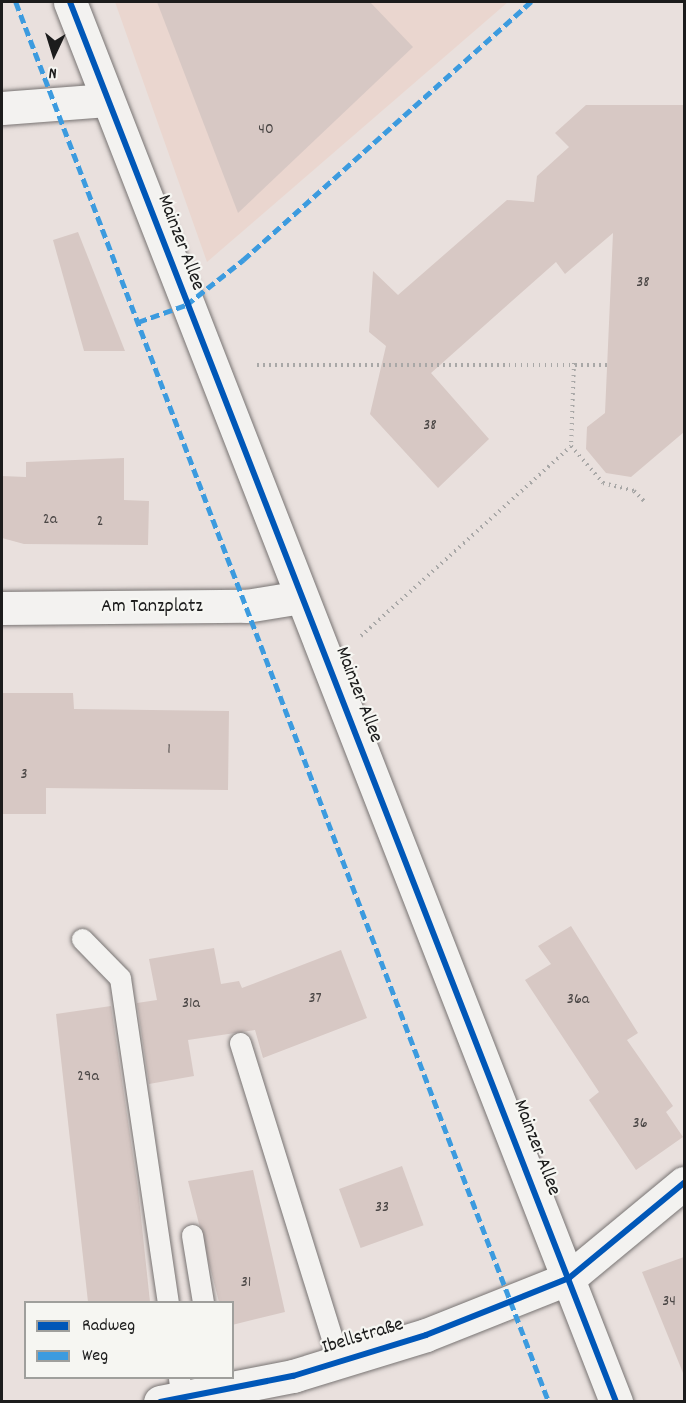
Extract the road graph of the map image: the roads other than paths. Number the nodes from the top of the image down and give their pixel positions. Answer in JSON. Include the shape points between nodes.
{"nodes":[{"id":1,"x":70,"y":2,"type":"edge"},
{"id":2,"x":107,"y":100,"type":"junction"},
{"id":3,"x":2,"y":108,"type":"edge"},
{"id":4,"x":301,"y":597,"type":"junction"},
{"id":5,"x":2,"y":608,"type":"edge"},
{"id":6,"x":82,"y":939,"type":"dead end"},
{"id":7,"x":240,"y":1043,"type":"dead end"},
{"id":8,"x":684,"y":1183,"type":"edge"},
{"id":9,"x":192,"y":1234,"type":"dead end"},
{"id":10,"x":569,"y":1278,"type":"junction"},
{"id":11,"x":168,"y":1301,"type":"edge"},
{"id":12,"x":203,"y":1301,"type":"edge"},
{"id":13,"x":339,"y":1361,"type":"junction"},
{"id":14,"x":216,"y":1385,"type":"edge"},
{"id":15,"x":174,"y":1393,"type":"edge"},
{"id":16,"x":616,"y":1401,"type":"edge"}],
"edges":[{"from":1,"to":2,"type":"street","name":"Mainzer Allee"},
{"from":2,"to":3,"type":"street"},
{"from":2,"to":4,"type":"street","name":"Mainzer Allee"},
{"from":4,"to":5,"type":"street","name":"Am Tanzplatz","via":[[246,606]]},
{"from":4,"to":10,"type":"street","name":"Mainzer Allee"},
{"from":6,"to":11,"type":"lane","via":[[120,978]]},
{"from":7,"to":13,"type":"lane"},
{"from":8,"to":10,"type":"street","name":"Ibellstraße"},
{"from":9,"to":12,"type":"lane"},
{"from":10,"to":13,"type":"street","name":"Ibellstraße","via":[[426,1335]]},
{"from":10,"to":16,"type":"street","name":"Mainzer Allee"},
{"from":13,"to":14,"type":"street","name":"Ibellstraße"},
{"from":14,"to":15,"type":"street","name":"Ibellstraße"}]}
